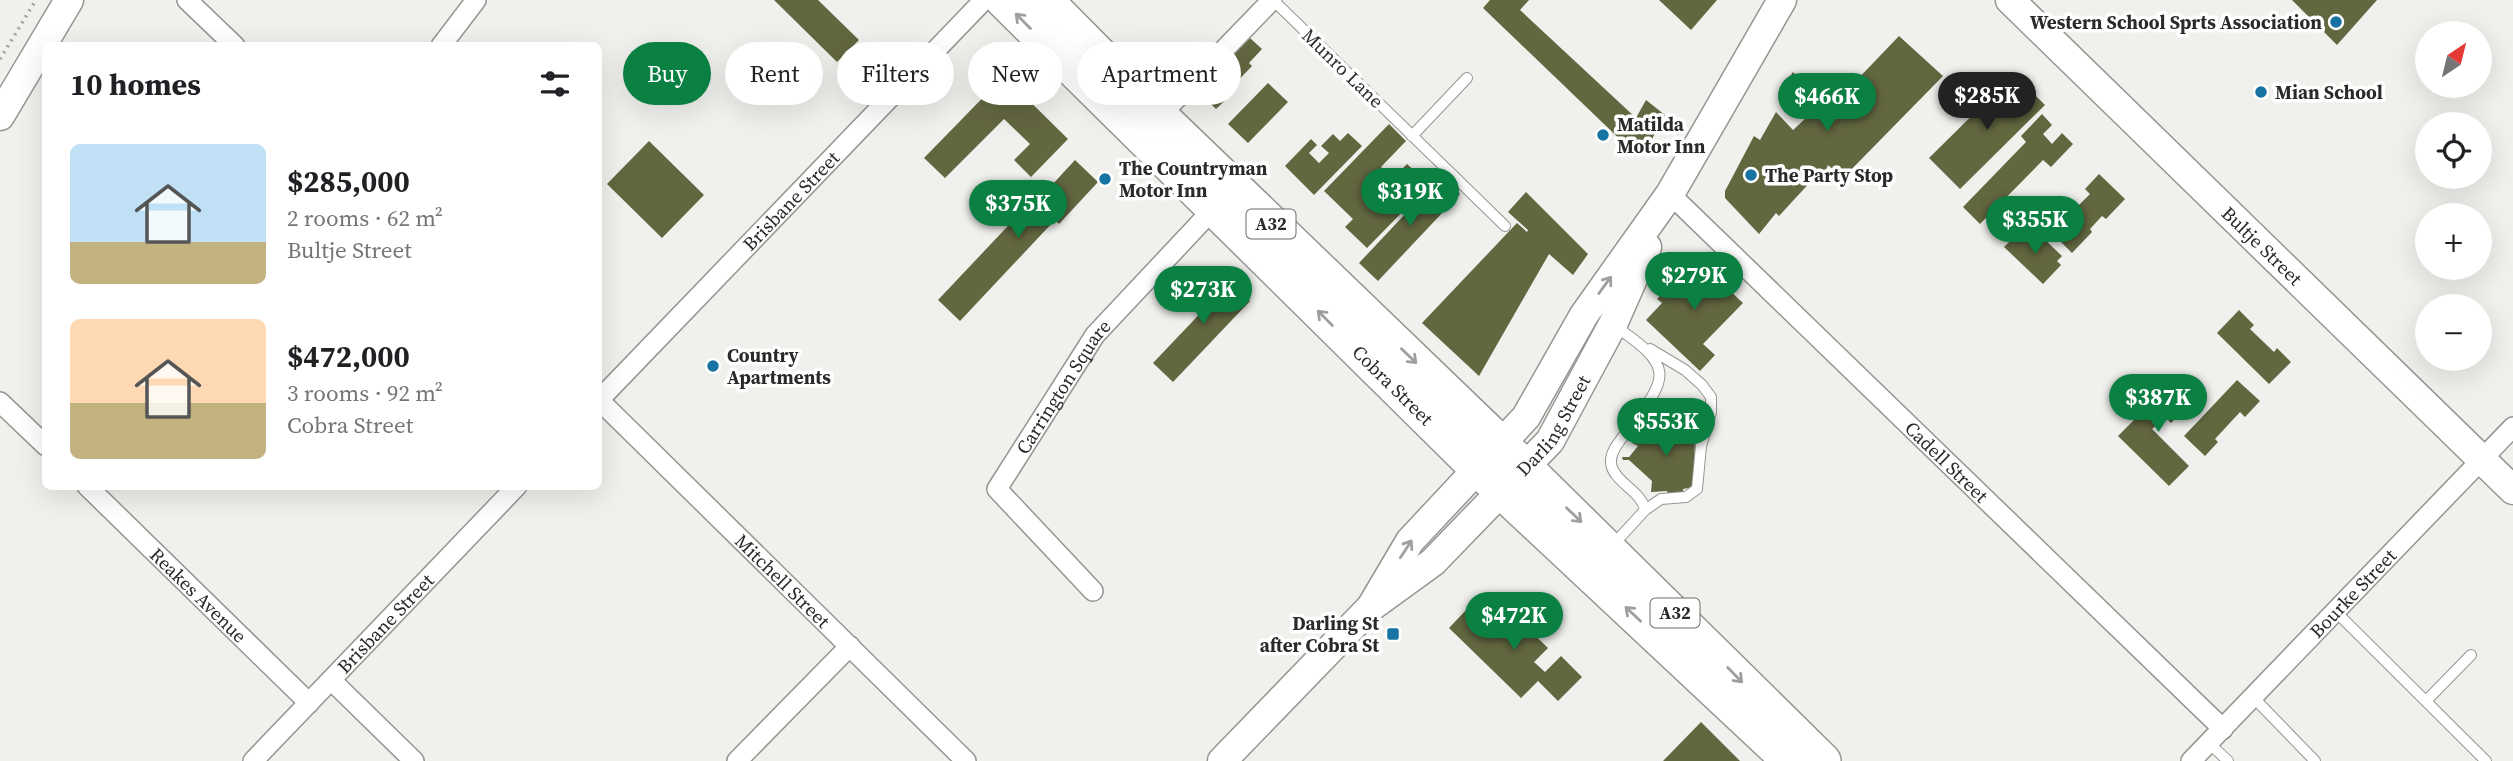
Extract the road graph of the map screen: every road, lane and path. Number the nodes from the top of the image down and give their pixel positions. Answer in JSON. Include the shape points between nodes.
{"nodes":[{"id":1,"x":36,"y":0,"type":"edge"},
{"id":2,"x":69,"y":0,"type":"edge"},
{"id":3,"x":187,"y":0,"type":"edge"},
{"id":4,"x":476,"y":0,"type":"edge"},
{"id":5,"x":984,"y":0,"type":"edge"},
{"id":6,"x":1003,"y":0,"type":"edge"},
{"id":7,"x":1045,"y":0,"type":"edge"},
{"id":8,"x":1272,"y":0,"type":"edge"},
{"id":9,"x":1782,"y":0,"type":"edge"},
{"id":10,"x":2010,"y":0,"type":"edge"},
{"id":11,"x":44,"y":42,"type":"edge"},
{"id":12,"x":231,"y":42,"type":"edge"},
{"id":13,"x":444,"y":42,"type":"edge"},
{"id":14,"x":42,"y":45,"type":"edge"},
{"id":15,"x":0,"y":59,"type":"edge"},
{"id":16,"x":1467,"y":78,"type":"dead end"},
{"id":17,"x":0,"y":116,"type":"edge"},
{"id":18,"x":1150,"y":126,"type":"junction"},
{"id":19,"x":1412,"y":136,"type":"junction"},
{"id":20,"x":1670,"y":194,"type":"junction"},
{"id":21,"x":1223,"y":198,"type":"junction"},
{"id":22,"x":1505,"y":226,"type":"dead end"},
{"id":23,"x":1602,"y":323,"type":"junction"},
{"id":24,"x":1638,"y":341,"type":"junction"},
{"id":25,"x":1540,"y":393,"type":"junction"},
{"id":26,"x":602,"y":397,"type":"edge"},
{"id":27,"x":0,"y":402,"type":"edge"},
{"id":28,"x":602,"y":403,"type":"edge"},
{"id":29,"x":2513,"y":427,"type":"edge"},
{"id":30,"x":42,"y":442,"type":"edge"},
{"id":31,"x":2482,"y":459,"type":"junction"},
{"id":32,"x":1501,"y":468,"type":"junction"},
{"id":33,"x":91,"y":490,"type":"edge"},
{"id":34,"x":513,"y":490,"type":"edge"},
{"id":35,"x":2513,"y":490,"type":"edge"},
{"id":36,"x":1645,"y":510,"type":"junction"},
{"id":37,"x":1609,"y":549,"type":"junction"},
{"id":38,"x":1093,"y":591,"type":"dead end"},
{"id":39,"x":2336,"y":612,"type":"junction"},
{"id":40,"x":850,"y":646,"type":"junction"},
{"id":41,"x":2472,"y":655,"type":"dead end"},
{"id":42,"x":331,"y":680,"type":"junction"},
{"id":43,"x":2253,"y":697,"type":"junction"},
{"id":44,"x":2426,"y":701,"type":"junction"},
{"id":45,"x":309,"y":703,"type":"junction"},
{"id":46,"x":2216,"y":736,"type":"junction"},
{"id":47,"x":1232,"y":758,"type":"edge"},
{"id":48,"x":253,"y":761,"type":"edge"},
{"id":49,"x":414,"y":761,"type":"edge"},
{"id":50,"x":737,"y":761,"type":"edge"},
{"id":51,"x":966,"y":761,"type":"edge"},
{"id":52,"x":1790,"y":761,"type":"edge"},
{"id":53,"x":1823,"y":761,"type":"edge"},
{"id":54,"x":2191,"y":761,"type":"edge"},
{"id":55,"x":2228,"y":761,"type":"edge"},
{"id":56,"x":2315,"y":761,"type":"edge"},
{"id":57,"x":2486,"y":761,"type":"edge"}],
"edges":[{"from":1,"to":15,"type":"path"},
{"from":2,"to":11,"type":"street"},
{"from":3,"to":12,"type":"street"},
{"from":4,"to":13,"type":"street"},
{"from":5,"to":26,"type":"street","name":"Brisbane Street"},
{"from":18,"to":6,"type":"highway","name":"Cobra Street","number":"A32","one_way":true},
{"from":7,"to":18,"type":"highway","name":"Cobra Street","number":"A32"},
{"from":8,"to":18,"type":"street"},
{"from":8,"to":19,"type":"lane","name":"Munro Lane"},
{"from":9,"to":20,"type":"street","name":"Darling Street"},
{"from":10,"to":31,"type":"street","name":"Bultje Street"},
{"from":14,"to":17,"type":"street"},
{"from":16,"to":19,"type":"lane"},
{"from":18,"to":21,"type":"highway","name":"Cobra Street","number":"A32"},
{"from":19,"to":22,"type":"lane","name":"Munro Lane"},
{"from":20,"to":23,"type":"street","name":"Darling Street"},
{"from":25,"to":20,"type":"street","name":"Darling Street","one_way":true,"via":[[1584,315]]},
{"from":20,"to":46,"type":"street","name":"Cadell Street"},
{"from":21,"to":32,"type":"highway","name":"Cobra Street","number":"A32"},
{"from":21,"to":38,"type":"street","name":"Carrington Square","via":[[1095,335],[997,489]]},
{"from":23,"to":24,"type":"lane"},
{"from":23,"to":25,"type":"lane"},
{"from":23,"to":32,"type":"street","name":"Darling Street","via":[[1550,441]]},
{"from":24,"to":36,"type":"lane","via":[[1657,362],[1659,383],[1615,448],[1611,464]]},
{"from":24,"to":36,"type":"lane","via":[[1702,384],[1712,405],[1702,437],[1697,489],[1686,498],[1661,499]]},
{"from":25,"to":32,"type":"street","name":"Darling Street"},
{"from":27,"to":30,"type":"street"},
{"from":28,"to":40,"type":"street","name":"Mitchell Street"},
{"from":29,"to":31,"type":"street","name":"Bourke Street"},
{"from":31,"to":35,"type":"street","name":"Bultje Street"},
{"from":31,"to":39,"type":"street","name":"Bourke Street"},
{"from":32,"to":37,"type":"highway","name":"Cobra Street","number":"A32","one_way":true},
{"from":32,"to":47,"type":"street","name":"Darling Street","via":[[1410,541],[1371,607]]},
{"from":52,"to":32,"type":"highway","name":"Cobra Street","number":"A32","one_way":true},
{"from":33,"to":45,"type":"street","name":"Reakes Avenue"},
{"from":34,"to":42,"type":"street","name":"Brisbane Street"},
{"from":36,"to":37,"type":"lane"},
{"from":37,"to":53,"type":"highway","name":"Cobra Street","number":"A32","one_way":true},
{"from":39,"to":43,"type":"street","name":"Bourke Street"},
{"from":39,"to":44,"type":"lane"},
{"from":40,"to":50,"type":"street"},
{"from":40,"to":51,"type":"street","name":"Mitchell Street"},
{"from":41,"to":44,"type":"lane"},
{"from":42,"to":45,"type":"street","name":"Brisbane Street"},
{"from":42,"to":49,"type":"street"},
{"from":43,"to":46,"type":"street","name":"Bourke Street"},
{"from":43,"to":56,"type":"lane"},
{"from":44,"to":57,"type":"lane"},
{"from":45,"to":48,"type":"street","name":"Brisbane Street"},
{"from":46,"to":54,"type":"street","name":"Bourke Street"},
{"from":46,"to":55,"type":"lane"}]}
